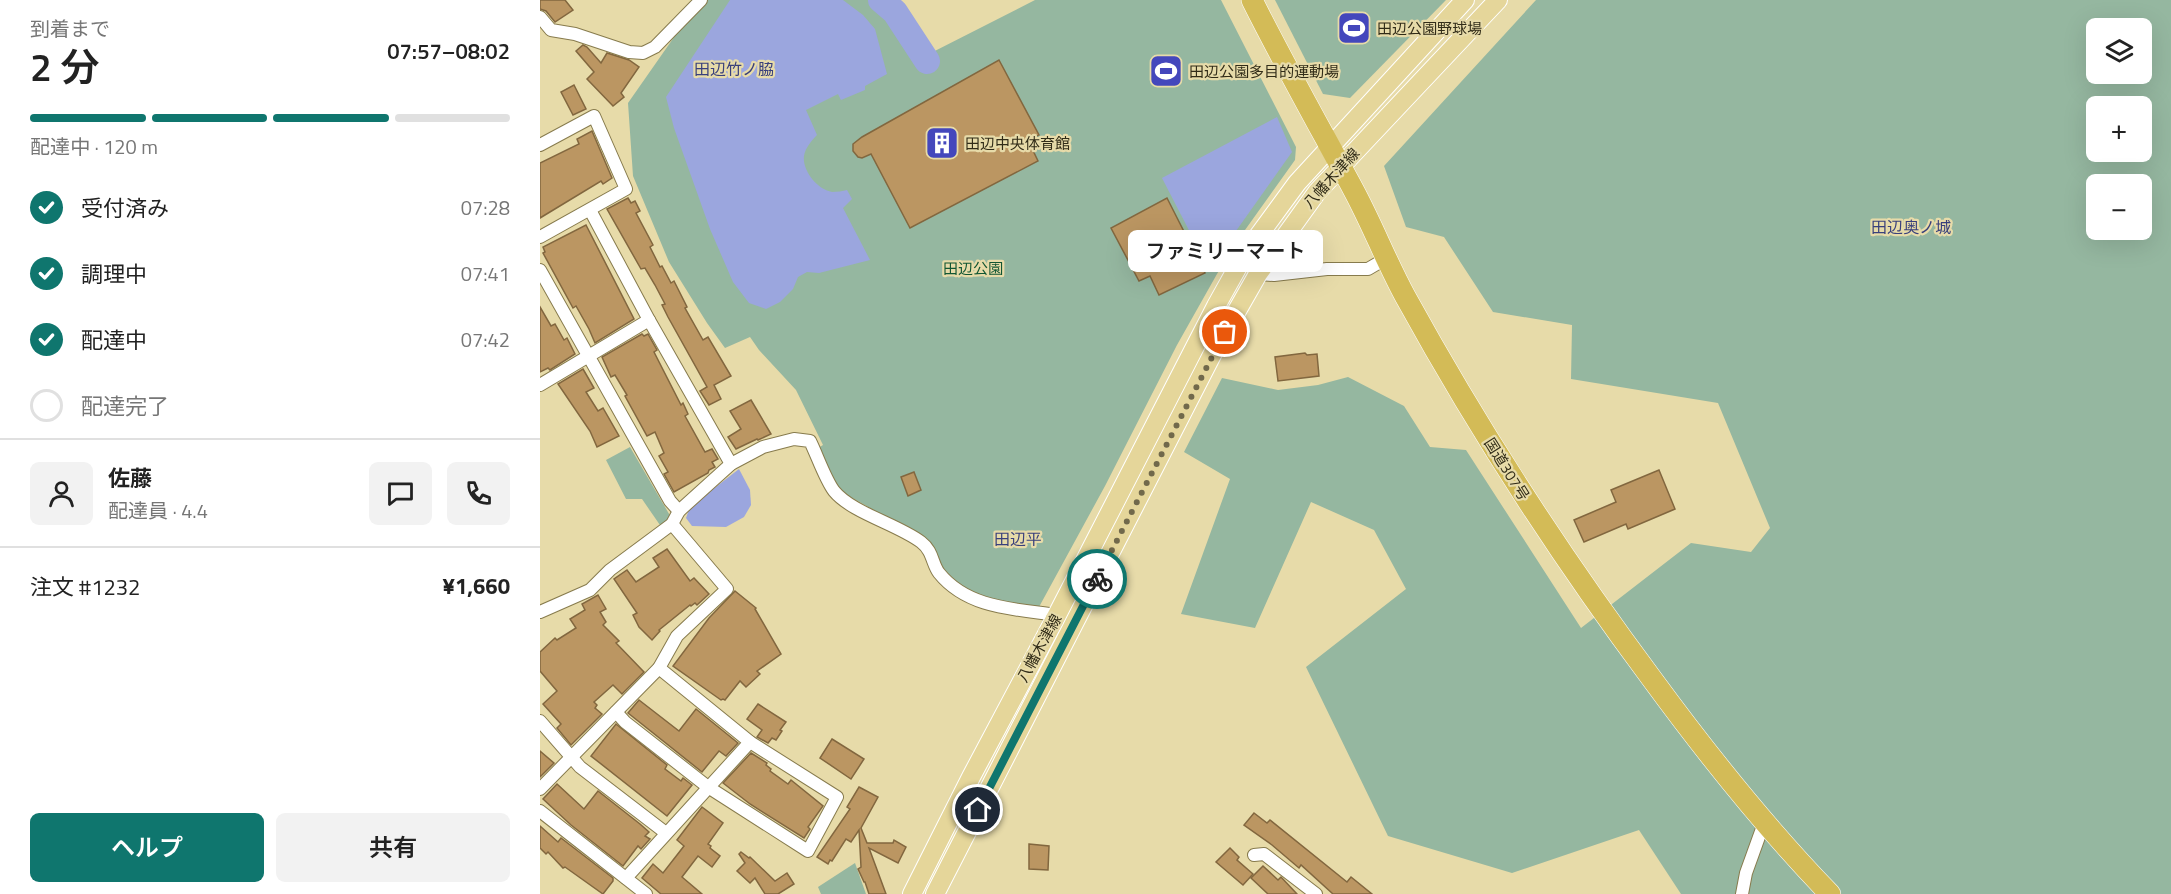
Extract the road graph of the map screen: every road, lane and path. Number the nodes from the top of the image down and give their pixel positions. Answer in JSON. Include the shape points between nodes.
{"nodes":[{"id":1,"x":701,"y":0,"type":"edge"},
{"id":2,"x":1251,"y":0,"type":"edge"},
{"id":3,"x":1465,"y":0,"type":"edge"},
{"id":4,"x":1498,"y":0,"type":"edge"},
{"id":5,"x":540,"y":17,"type":"edge"},
{"id":6,"x":540,"y":145,"type":"edge"},
{"id":7,"x":1329,"y":146,"type":"junction"},
{"id":8,"x":1340,"y":167,"type":"junction"},
{"id":9,"x":590,"y":210,"type":"junction"},
{"id":10,"x":540,"y":237,"type":"edge"},
{"id":11,"x":1385,"y":259,"type":"junction"},
{"id":12,"x":540,"y":270,"type":"edge"},
{"id":13,"x":1258,"y":274,"type":"junction"},
{"id":14,"x":649,"y":320,"type":"junction"},
{"id":15,"x":589,"y":356,"type":"junction"},
{"id":16,"x":540,"y":385,"type":"edge"},
{"id":17,"x":731,"y":464,"type":"junction"},
{"id":18,"x":679,"y":511,"type":"junction"},
{"id":19,"x":672,"y":524,"type":"junction"},
{"id":20,"x":540,"y":612,"type":"edge"},
{"id":21,"x":1057,"y":615,"type":"junction"},
{"id":22,"x":659,"y":668,"type":"junction"},
{"id":23,"x":616,"y":712,"type":"junction"},
{"id":24,"x":540,"y":721,"type":"edge"},
{"id":25,"x":750,"y":742,"type":"junction"},
{"id":26,"x":571,"y":757,"type":"junction"},
{"id":27,"x":708,"y":787,"type":"junction"},
{"id":28,"x":540,"y":789,"type":"edge"},
{"id":29,"x":540,"y":811,"type":"edge"},
{"id":30,"x":1764,"y":823,"type":"junction"},
{"id":31,"x":666,"y":833,"type":"junction"},
{"id":32,"x":1254,"y":855,"type":"dead end"},
{"id":33,"x":626,"y":878,"type":"junction"},
{"id":34,"x":646,"y":894,"type":"edge"},
{"id":35,"x":912,"y":894,"type":"edge"},
{"id":36,"x":935,"y":894,"type":"edge"},
{"id":37,"x":1316,"y":894,"type":"edge"},
{"id":38,"x":1742,"y":894,"type":"edge"},
{"id":39,"x":1830,"y":894,"type":"edge"}],
"edges":[{"from":1,"to":5,"type":"street","via":[[655,47],[643,53],[551,30]]},
{"from":2,"to":7,"type":"highway","name":"国道307号"},
{"from":3,"to":7,"type":"main road","name":"八幡木津線"},
{"from":4,"to":8,"type":"main road","name":"八幡木津線"},
{"from":6,"to":9,"type":"street","via":[[594,116],[626,189]]},
{"from":7,"to":8,"type":"highway","name":"国道307号"},
{"from":7,"to":21,"type":"main road","name":"八幡木津線","via":[[1245,254]]},
{"from":8,"to":11,"type":"highway","name":"国道307号"},
{"from":8,"to":13,"type":"main road","name":"八幡木津線","via":[[1317,192]]},
{"from":9,"to":10,"type":"street"},
{"from":9,"to":14,"type":"street"},
{"from":11,"to":13,"type":"street","via":[[1368,269]]},
{"from":11,"to":30,"type":"highway","name":"国道307号","via":[[1466,402],[1541,522],[1619,636]]},
{"from":12,"to":15,"type":"street"},
{"from":13,"to":36,"type":"main road","name":"八幡木津線","via":[[1214,351]]},
{"from":14,"to":15,"type":"street"},
{"from":14,"to":17,"type":"street"},
{"from":15,"to":16,"type":"street"},
{"from":15,"to":18,"type":"street"},
{"from":17,"to":18,"type":"street"},
{"from":17,"to":21,"type":"street","via":[[763,447],[794,439],[810,441],[834,490],[846,501],[922,543],[933,556],[938,572],[966,596],[984,604]]},
{"from":18,"to":19,"type":"street"},
{"from":19,"to":20,"type":"street","via":[[610,570],[590,590]]},
{"from":19,"to":22,"type":"street","via":[[727,589],[677,636]]},
{"from":21,"to":35,"type":"main road","name":"八幡木津線"},
{"from":22,"to":23,"type":"street"},
{"from":22,"to":25,"type":"street"},
{"from":23,"to":26,"type":"street"},
{"from":23,"to":27,"type":"street"},
{"from":24,"to":26,"type":"street"},
{"from":25,"to":27,"type":"street"},
{"from":25,"to":27,"type":"street","via":[[837,797],[808,851]]},
{"from":26,"to":28,"type":"street"},
{"from":26,"to":31,"type":"street"},
{"from":27,"to":31,"type":"street"},
{"from":29,"to":33,"type":"street"},
{"from":30,"to":38,"type":"street"},
{"from":30,"to":39,"type":"highway","name":"国道307号"},
{"from":31,"to":33,"type":"street"},
{"from":32,"to":37,"type":"street","via":[[1264,854]]},
{"from":33,"to":34,"type":"street"}]}
